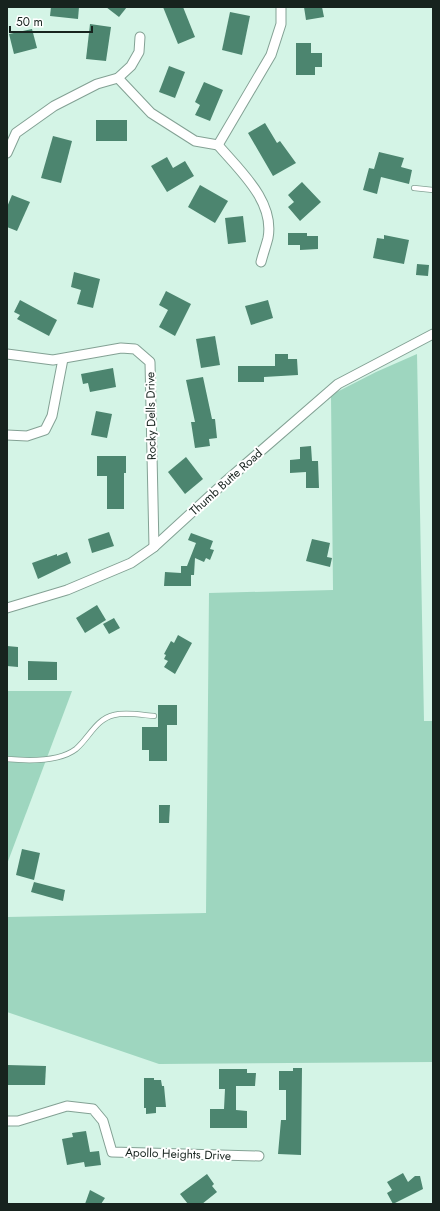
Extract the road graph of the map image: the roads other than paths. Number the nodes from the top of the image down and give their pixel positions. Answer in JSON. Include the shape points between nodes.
{"nodes":[{"id":1,"x":281,"y":7,"type":"edge"},
{"id":2,"x":140,"y":37,"type":"dead end"},
{"id":3,"x":118,"y":78,"type":"junction"},
{"id":4,"x":7,"y":129,"type":"edge"},
{"id":5,"x":16,"y":133,"type":"junction"},
{"id":6,"x":218,"y":145,"type":"junction"},
{"id":7,"x":7,"y":153,"type":"edge"},
{"id":8,"x":414,"y":188,"type":"dead end"},
{"id":9,"x":433,"y":190,"type":"edge"},
{"id":10,"x":261,"y":262,"type":"dead end"},
{"id":11,"x":433,"y":334,"type":"edge"},
{"id":12,"x":7,"y":354,"type":"edge"},
{"id":13,"x":63,"y":359,"type":"junction"},
{"id":14,"x":7,"y":435,"type":"edge"},
{"id":15,"x":154,"y":547,"type":"junction"},
{"id":16,"x":7,"y":608,"type":"edge"},
{"id":17,"x":154,"y":716,"type":"dead end"},
{"id":18,"x":7,"y":758,"type":"edge"},
{"id":19,"x":7,"y":1121,"type":"edge"},
{"id":20,"x":259,"y":1156,"type":"dead end"}],
"edges":[{"from":1,"to":6,"type":"street","via":[[281,24],[270,55]]},
{"from":2,"to":3,"type":"street","via":[[139,52],[131,66]]},
{"from":3,"to":5,"type":"street","via":[[97,84],[54,106]]},
{"from":3,"to":6,"type":"street","via":[[151,113],[195,141]]},
{"from":4,"to":5,"type":"street"},
{"from":5,"to":7,"type":"street"},
{"from":6,"to":10,"type":"street","via":[[258,193],[267,213],[268,237]]},
{"from":8,"to":9,"type":"lane"},
{"from":11,"to":15,"type":"street","name":"Thumb Butte Road","via":[[338,384],[224,482]]},
{"from":12,"to":13,"type":"street","name":"Rocky Dells Drive"},
{"from":13,"to":14,"type":"street","via":[[52,416],[45,430],[27,436]]},
{"from":13,"to":15,"type":"street","name":"Rocky Dells Drive","via":[[121,348],[135,349],[150,362]]},
{"from":15,"to":16,"type":"street","name":"Thumb Butte Road","via":[[131,563],[100,577]]},
{"from":17,"to":18,"type":"lane","via":[[121,714],[104,719],[76,748],[63,756],[27,760]]},
{"from":19,"to":20,"type":"street","name":"Apollo Heights Drive","via":[[18,1121],[67,1106],[93,1109],[102,1121],[112,1152]]}]}
